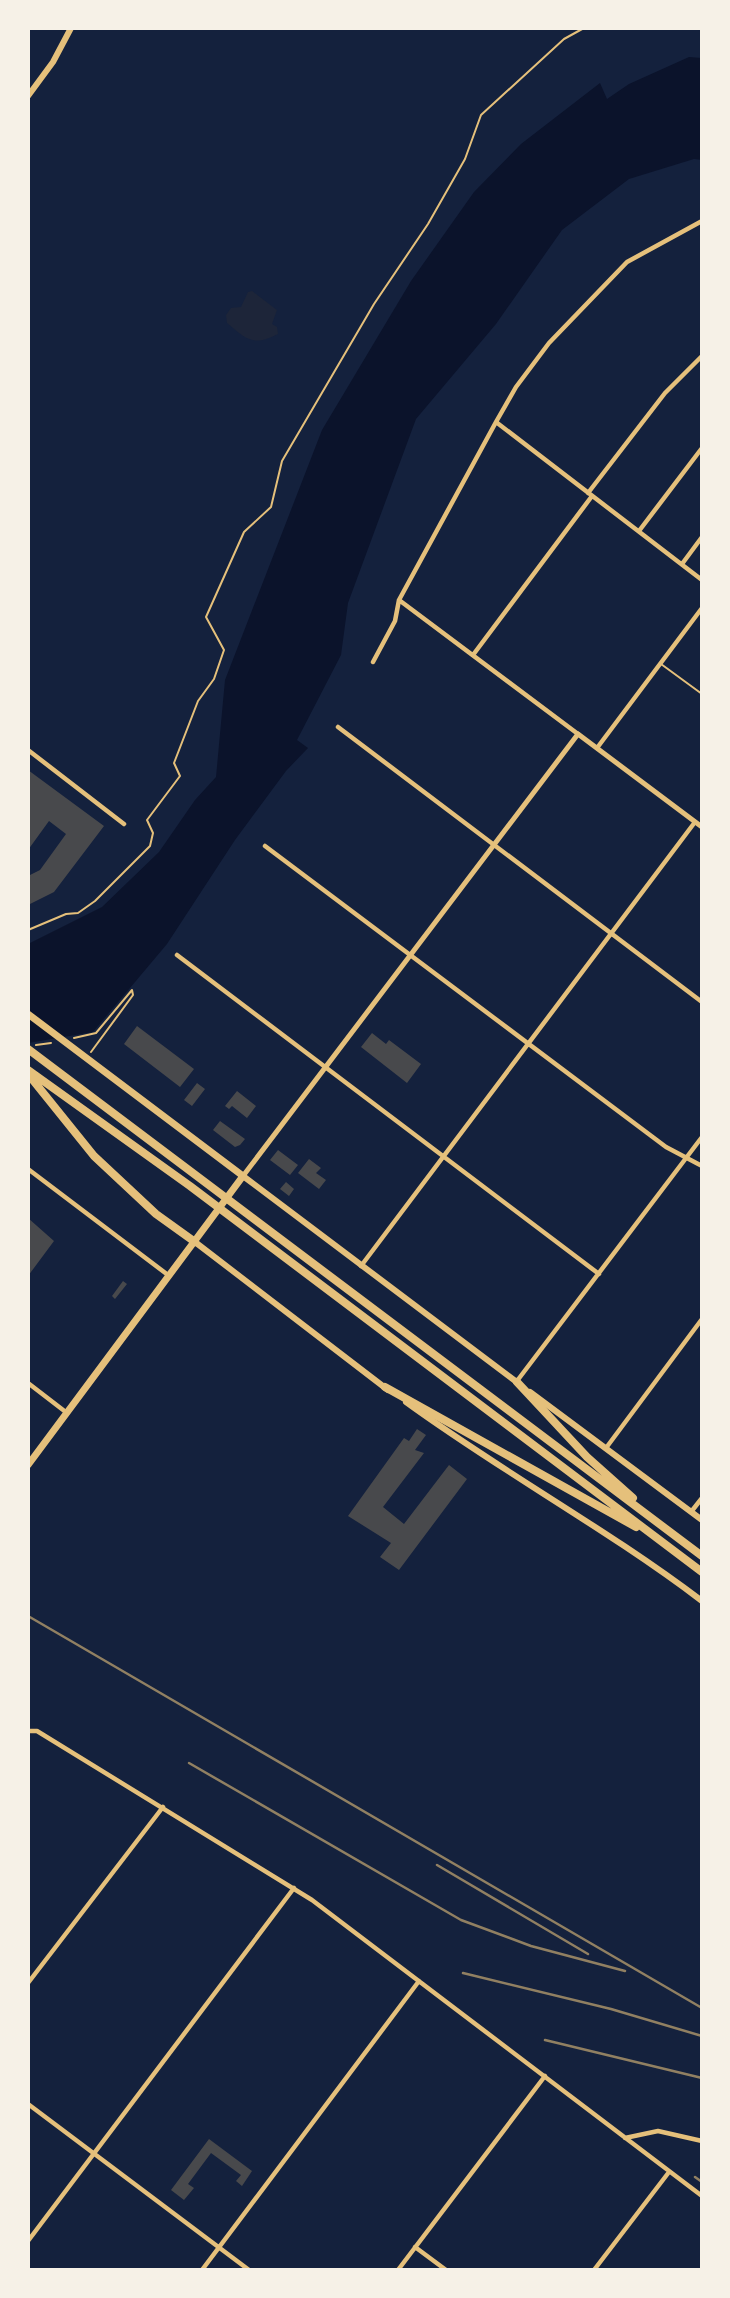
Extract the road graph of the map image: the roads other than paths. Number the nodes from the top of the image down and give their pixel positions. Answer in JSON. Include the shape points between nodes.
{"nodes":[{"id":1,"x":71,"y":28,"type":"edge"},
{"id":2,"x":28,"y":96,"type":"edge"},
{"id":3,"x":702,"y":221,"type":"edge"},
{"id":4,"x":702,"y":356,"type":"edge"},
{"id":5,"x":496,"y":422,"type":"junction"},
{"id":6,"x":702,"y":448,"type":"edge"},
{"id":7,"x":590,"y":494,"type":"junction"},
{"id":8,"x":639,"y":531,"type":"junction"},
{"id":9,"x":702,"y":537,"type":"edge"},
{"id":10,"x":682,"y":564,"type":"junction"},
{"id":11,"x":702,"y":580,"type":"edge"},
{"id":12,"x":399,"y":600,"type":"junction"},
{"id":13,"x":702,"y":608,"type":"edge"},
{"id":14,"x":473,"y":655,"type":"junction"},
{"id":15,"x":373,"y":662,"type":"dead end"},
{"id":16,"x":661,"y":664,"type":"junction"},
{"id":17,"x":702,"y":694,"type":"edge"},
{"id":18,"x":338,"y":727,"type":"dead end"},
{"id":19,"x":578,"y":734,"type":"junction"},
{"id":20,"x":597,"y":748,"type":"junction"},
{"id":21,"x":28,"y":750,"type":"edge"},
{"id":22,"x":695,"y":822,"type":"junction"},
{"id":23,"x":124,"y":824,"type":"dead end"},
{"id":24,"x":702,"y":827,"type":"edge"},
{"id":25,"x":495,"y":843,"type":"junction"},
{"id":26,"x":265,"y":846,"type":"dead end"},
{"id":27,"x":612,"y":933,"type":"junction"},
{"id":28,"x":411,"y":953,"type":"junction"},
{"id":29,"x":177,"y":955,"type":"dead end"},
{"id":30,"x":702,"y":1002,"type":"edge"},
{"id":31,"x":28,"y":1014,"type":"edge"},
{"id":32,"x":529,"y":1042,"type":"junction"},
{"id":33,"x":28,"y":1048,"type":"edge"},
{"id":34,"x":324,"y":1067,"type":"junction"},
{"id":35,"x":28,"y":1072,"type":"edge"},
{"id":36,"x":702,"y":1137,"type":"edge"},
{"id":37,"x":443,"y":1157,"type":"junction"},
{"id":38,"x":687,"y":1157,"type":"junction"},
{"id":39,"x":702,"y":1166,"type":"edge"},
{"id":40,"x":28,"y":1169,"type":"edge"},
{"id":41,"x":243,"y":1176,"type":"junction"},
{"id":42,"x":195,"y":1242,"type":"junction"},
{"id":43,"x":360,"y":1267,"type":"junction"},
{"id":44,"x":598,"y":1274,"type":"junction"},
{"id":45,"x":169,"y":1276,"type":"junction"},
{"id":46,"x":702,"y":1319,"type":"edge"},
{"id":47,"x":517,"y":1382,"type":"junction"},
{"id":48,"x":28,"y":1383,"type":"edge"},
{"id":49,"x":385,"y":1387,"type":"junction"},
{"id":50,"x":68,"y":1414,"type":"junction"},
{"id":51,"x":605,"y":1449,"type":"junction"},
{"id":52,"x":28,"y":1465,"type":"edge"},
{"id":53,"x":702,"y":1498,"type":"edge"},
{"id":54,"x":691,"y":1512,"type":"junction"},
{"id":55,"x":702,"y":1520,"type":"edge"},
{"id":56,"x":669,"y":1530,"type":"junction"},
{"id":57,"x":661,"y":1541,"type":"junction"},
{"id":58,"x":702,"y":1556,"type":"edge"},
{"id":59,"x":702,"y":1572,"type":"edge"},
{"id":60,"x":702,"y":1601,"type":"edge"},
{"id":61,"x":29,"y":1730,"type":"edge"},
{"id":62,"x":163,"y":1807,"type":"junction"},
{"id":63,"x":294,"y":1888,"type":"junction"},
{"id":64,"x":419,"y":1981,"type":"junction"},
{"id":65,"x":28,"y":1983,"type":"edge"},
{"id":66,"x":545,"y":2076,"type":"junction"},
{"id":67,"x":28,"y":2104,"type":"edge"},
{"id":68,"x":624,"y":2138,"type":"junction"},
{"id":69,"x":702,"y":2141,"type":"edge"},
{"id":70,"x":92,"y":2153,"type":"junction"},
{"id":71,"x":668,"y":2172,"type":"junction"},
{"id":72,"x":702,"y":2196,"type":"edge"},
{"id":73,"x":28,"y":2241,"type":"edge"},
{"id":74,"x":220,"y":2247,"type":"junction"},
{"id":75,"x":415,"y":2247,"type":"junction"},
{"id":76,"x":202,"y":2270,"type":"edge"},
{"id":77,"x":249,"y":2270,"type":"edge"},
{"id":78,"x":398,"y":2270,"type":"edge"},
{"id":79,"x":446,"y":2270,"type":"edge"},
{"id":80,"x":594,"y":2270,"type":"edge"}],
"edges":[{"from":1,"to":2,"type":"main road"},
{"from":3,"to":5,"type":"street","via":[[627,262],[549,343]]},
{"from":4,"to":7,"type":"street","via":[[665,393]]},
{"from":5,"to":7,"type":"street"},
{"from":5,"to":12,"type":"street"},
{"from":6,"to":8,"type":"street"},
{"from":7,"to":8,"type":"street"},
{"from":7,"to":14,"type":"street"},
{"from":8,"to":10,"type":"street"},
{"from":9,"to":10,"type":"street"},
{"from":10,"to":11,"type":"street"},
{"from":12,"to":14,"type":"street"},
{"from":12,"to":15,"type":"street","via":[[395,621]]},
{"from":13,"to":16,"type":"street"},
{"from":14,"to":19,"type":"street"},
{"from":16,"to":17,"type":"lane"},
{"from":16,"to":20,"type":"street"},
{"from":18,"to":25,"type":"street"},
{"from":19,"to":20,"type":"street"},
{"from":19,"to":25,"type":"street"},
{"from":20,"to":22,"type":"street"},
{"from":21,"to":23,"type":"street"},
{"from":22,"to":24,"type":"street"},
{"from":22,"to":27,"type":"street"},
{"from":25,"to":27,"type":"street"},
{"from":25,"to":28,"type":"street"},
{"from":26,"to":28,"type":"street"},
{"from":27,"to":30,"type":"street"},
{"from":27,"to":32,"type":"street"},
{"from":28,"to":32,"type":"street"},
{"from":28,"to":34,"type":"street"},
{"from":29,"to":34,"type":"street"},
{"from":31,"to":41,"type":"main road"},
{"from":32,"to":37,"type":"street"},
{"from":32,"to":38,"type":"street","via":[[666,1147]]},
{"from":33,"to":56,"type":"highway"},
{"from":34,"to":37,"type":"street"},
{"from":34,"to":41,"type":"street"},
{"from":35,"to":42,"type":"highway","via":[[94,1156],[156,1214]]},
{"from":35,"to":57,"type":"highway","via":[[190,1186]]},
{"from":36,"to":38,"type":"street"},
{"from":37,"to":43,"type":"street"},
{"from":37,"to":44,"type":"street"},
{"from":38,"to":39,"type":"street"},
{"from":38,"to":44,"type":"street"},
{"from":40,"to":45,"type":"street"},
{"from":41,"to":42,"type":"main road"},
{"from":41,"to":43,"type":"main road"},
{"from":42,"to":45,"type":"main road"},
{"from":42,"to":49,"type":"main road"},
{"from":43,"to":47,"type":"main road"},
{"from":44,"to":47,"type":"street"},
{"from":45,"to":50,"type":"main road"},
{"from":46,"to":51,"type":"street"},
{"from":47,"to":51,"type":"main road"},
{"from":47,"to":56,"type":"highway","via":[[587,1457]]},
{"from":48,"to":50,"type":"street"},
{"from":49,"to":57,"type":"highway"},
{"from":49,"to":60,"type":"main road","via":[[493,1463],[611,1535]]},
{"from":50,"to":52,"type":"main road"},
{"from":51,"to":54,"type":"main road"},
{"from":53,"to":54,"type":"street"},
{"from":54,"to":55,"type":"main road"},
{"from":56,"to":58,"type":"highway"},
{"from":57,"to":59,"type":"highway"},
{"from":61,"to":62,"type":"street"},
{"from":62,"to":63,"type":"street"},
{"from":62,"to":65,"type":"street"},
{"from":63,"to":64,"type":"street"},
{"from":63,"to":70,"type":"street"},
{"from":64,"to":66,"type":"street"},
{"from":64,"to":74,"type":"street"},
{"from":66,"to":68,"type":"street"},
{"from":66,"to":75,"type":"street"},
{"from":67,"to":70,"type":"street"},
{"from":68,"to":69,"type":"street","via":[[658,2132]]},
{"from":68,"to":71,"type":"street"},
{"from":70,"to":73,"type":"street"},
{"from":70,"to":74,"type":"street"},
{"from":71,"to":72,"type":"street"},
{"from":71,"to":80,"type":"street"},
{"from":74,"to":76,"type":"street"},
{"from":74,"to":77,"type":"street"},
{"from":75,"to":78,"type":"street"},
{"from":75,"to":79,"type":"street"}]}
